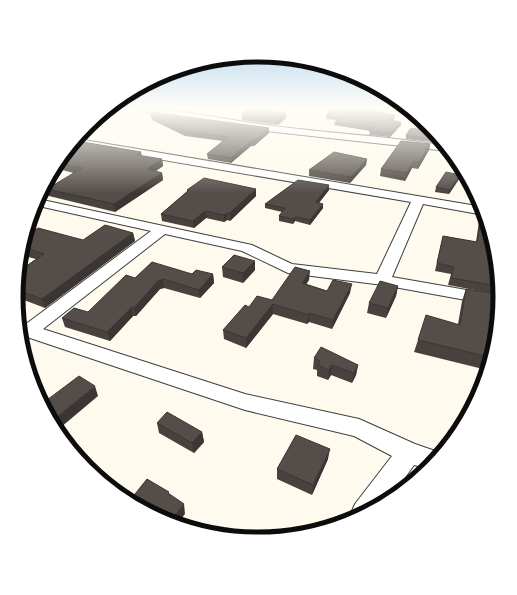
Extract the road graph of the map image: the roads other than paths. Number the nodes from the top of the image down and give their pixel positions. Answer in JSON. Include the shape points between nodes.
{"nodes":[{"id":1,"x":352,"y":137,"type":"edge"},
{"id":2,"x":80,"y":143,"type":"edge"},
{"id":3,"x":440,"y":147,"type":"edge"},
{"id":4,"x":418,"y":200,"type":"junction"},
{"id":5,"x":43,"y":203,"type":"edge"},
{"id":6,"x":477,"y":210,"type":"edge"},
{"id":7,"x":162,"y":230,"type":"junction"},
{"id":8,"x":383,"y":280,"type":"junction"},
{"id":9,"x":494,"y":300,"type":"edge"},
{"id":10,"x":26,"y":330,"type":"edge"},
{"id":11,"x":409,"y":453,"type":"junction"},
{"id":12,"x":430,"y":459,"type":"edge"},
{"id":13,"x":370,"y":504,"type":"edge"}],
"edges":[{"from":1,"to":3,"type":"street"},
{"from":2,"to":4,"type":"street"},
{"from":4,"to":6,"type":"street"},
{"from":4,"to":8,"type":"street"},
{"from":5,"to":7,"type":"street"},
{"from":7,"to":8,"type":"street","via":[[247,248],[288,268]]},
{"from":7,"to":10,"type":"street"},
{"from":8,"to":9,"type":"street"},
{"from":10,"to":11,"type":"street","via":[[245,402],[359,428]]},
{"from":11,"to":12,"type":"street"},
{"from":11,"to":13,"type":"street"}]}
